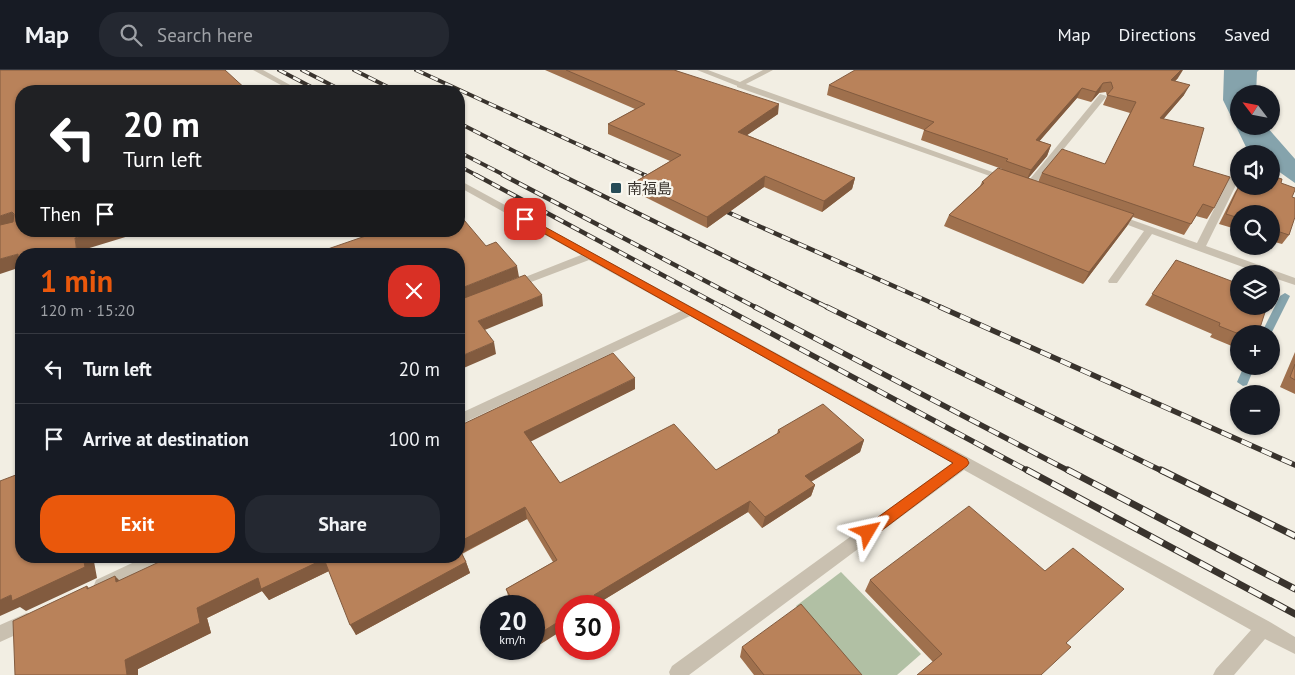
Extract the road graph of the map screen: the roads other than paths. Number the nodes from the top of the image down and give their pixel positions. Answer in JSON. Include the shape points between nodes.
{"nodes":[{"id":1,"x":257,"y":70,"type":"edge"},
{"id":2,"x":701,"y":70,"type":"edge"},
{"id":3,"x":769,"y":70,"type":"edge"},
{"id":4,"x":286,"y":85,"type":"edge"},
{"id":5,"x":740,"y":85,"type":"junction"},
{"id":6,"x":1103,"y":96,"type":"edge"},
{"id":7,"x":465,"y":186,"type":"edge"},
{"id":8,"x":1230,"y":187,"type":"edge"},
{"id":9,"x":1103,"y":213,"type":"edge"},
{"id":10,"x":1150,"y":229,"type":"junction"},
{"id":11,"x":1200,"y":247,"type":"junction"},
{"id":12,"x":591,"y":255,"type":"junction"},
{"id":13,"x":1113,"y":281,"type":"dead end"},
{"id":14,"x":1295,"y":282,"type":"edge"},
{"id":15,"x":503,"y":290,"type":"edge"},
{"id":16,"x":690,"y":312,"type":"junction"},
{"id":17,"x":465,"y":417,"type":"edge"},
{"id":18,"x":963,"y":463,"type":"junction"},
{"id":19,"x":149,"y":563,"type":"edge"},
{"id":20,"x":86,"y":593,"type":"edge"},
{"id":21,"x":43,"y":613,"type":"edge"},
{"id":22,"x":1264,"y":628,"type":"junction"},
{"id":23,"x":0,"y":634,"type":"edge"},
{"id":24,"x":1295,"y":646,"type":"edge"},
{"id":25,"x":680,"y":675,"type":"edge"},
{"id":26,"x":1222,"y":675,"type":"edge"}],
"edges":[{"from":1,"to":4,"type":"street"},
{"from":2,"to":5,"type":"street"},
{"from":3,"to":5,"type":"street"},
{"from":5,"to":6,"type":"street","via":[[1033,188]]},
{"from":7,"to":12,"type":"street"},
{"from":8,"to":11,"type":"street"},
{"from":9,"to":10,"type":"street"},
{"from":10,"to":11,"type":"street"},
{"from":10,"to":13,"type":"street"},
{"from":11,"to":14,"type":"street"},
{"from":12,"to":15,"type":"street"},
{"from":12,"to":16,"type":"street"},
{"from":16,"to":17,"type":"street"},
{"from":16,"to":18,"type":"street"},
{"from":18,"to":22,"type":"street"},
{"from":18,"to":25,"type":"street","via":[[678,672]]},
{"from":19,"to":20,"type":"street"},
{"from":21,"to":23,"type":"street"},
{"from":22,"to":24,"type":"street"},
{"from":22,"to":26,"type":"street"}]}
